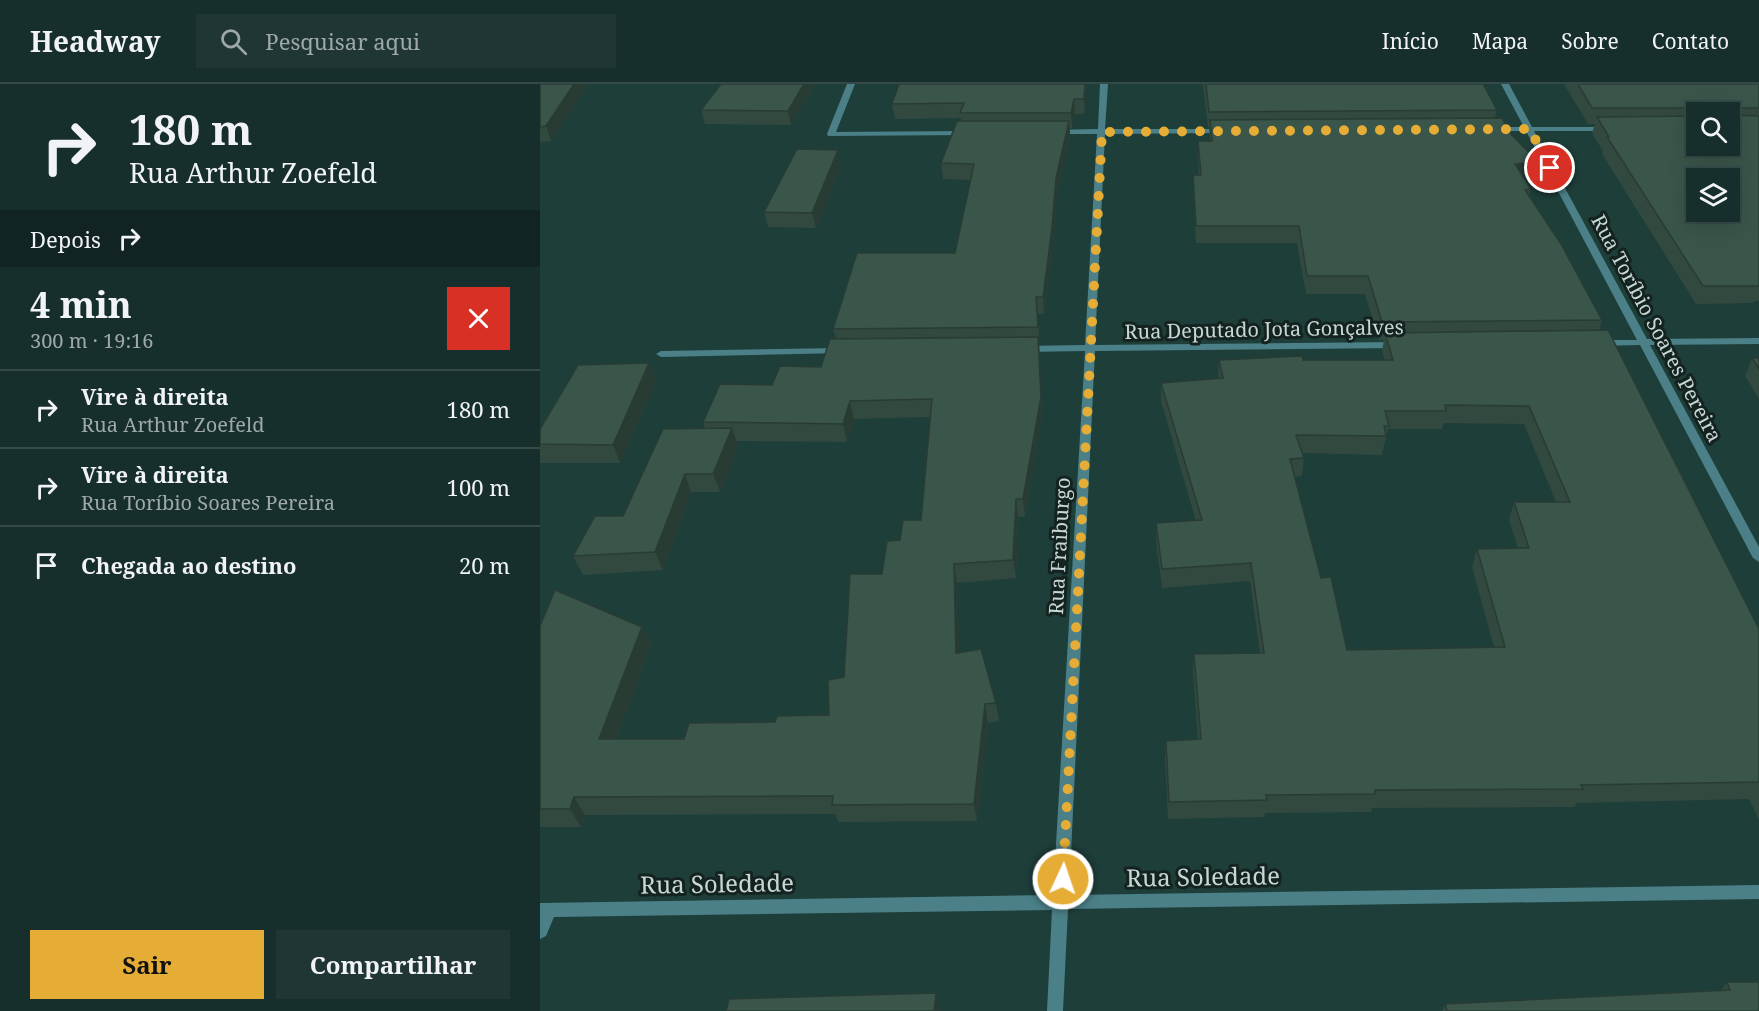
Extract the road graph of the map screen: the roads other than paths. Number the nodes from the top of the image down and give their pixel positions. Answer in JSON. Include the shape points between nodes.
{"nodes":[{"id":1,"x":851,"y":84,"type":"edge"},
{"id":2,"x":1104,"y":84,"type":"edge"},
{"id":3,"x":1505,"y":84,"type":"edge"},
{"id":4,"x":1530,"y":129,"type":"junction"},
{"id":5,"x":1625,"y":129,"type":"edge"},
{"id":6,"x":1482,"y":130,"type":"edge"},
{"id":7,"x":1232,"y":131,"type":"edge"},
{"id":8,"x":1102,"y":132,"type":"junction"},
{"id":9,"x":972,"y":133,"type":"edge"},
{"id":10,"x":1043,"y":133,"type":"edge"},
{"id":11,"x":1759,"y":341,"type":"edge"},
{"id":12,"x":1644,"y":342,"type":"junction"},
{"id":13,"x":1585,"y":343,"type":"edge"},
{"id":14,"x":1408,"y":345,"type":"edge"},
{"id":15,"x":1090,"y":348,"type":"junction"},
{"id":16,"x":1007,"y":349,"type":"edge"},
{"id":17,"x":852,"y":351,"type":"edge"},
{"id":18,"x":661,"y":354,"type":"dead end"},
{"id":19,"x":1759,"y":558,"type":"edge"},
{"id":20,"x":1759,"y":892,"type":"edge"},
{"id":21,"x":1061,"y":903,"type":"junction"},
{"id":22,"x":544,"y":910,"type":"edge"},
{"id":23,"x":540,"y":932,"type":"edge"},
{"id":24,"x":1056,"y":1011,"type":"edge"}],
"edges":[{"from":1,"to":9,"type":"street","via":[[831,134]]},
{"from":2,"to":8,"type":"street","name":"Rua Fraiburgo"},
{"from":3,"to":4,"type":"street","name":"Rua Toríbio Soares Pereira"},
{"from":4,"to":5,"type":"street"},
{"from":4,"to":6,"type":"street"},
{"from":4,"to":12,"type":"street","name":"Rua Toríbio Soares Pereira"},
{"from":7,"to":8,"type":"street"},
{"from":8,"to":10,"type":"street"},
{"from":8,"to":15,"type":"street","name":"Rua Fraiburgo"},
{"from":11,"to":12,"type":"street"},
{"from":12,"to":13,"type":"street"},
{"from":12,"to":19,"type":"street","name":"Rua Toríbio Soares Pereira"},
{"from":14,"to":15,"type":"street","name":"Rua Deputado Jota Gonçalves"},
{"from":15,"to":16,"type":"street","name":"Rua Deputado Jota Gonçalves"},
{"from":15,"to":21,"type":"street","name":"Rua Fraiburgo"},
{"from":17,"to":18,"type":"street"},
{"from":20,"to":21,"type":"street","name":"Rua Soledade"},
{"from":21,"to":22,"type":"street","name":"Rua Soledade"},
{"from":21,"to":24,"type":"street","name":"Rua Fraiburgo"},
{"from":22,"to":23,"type":"street"}]}
